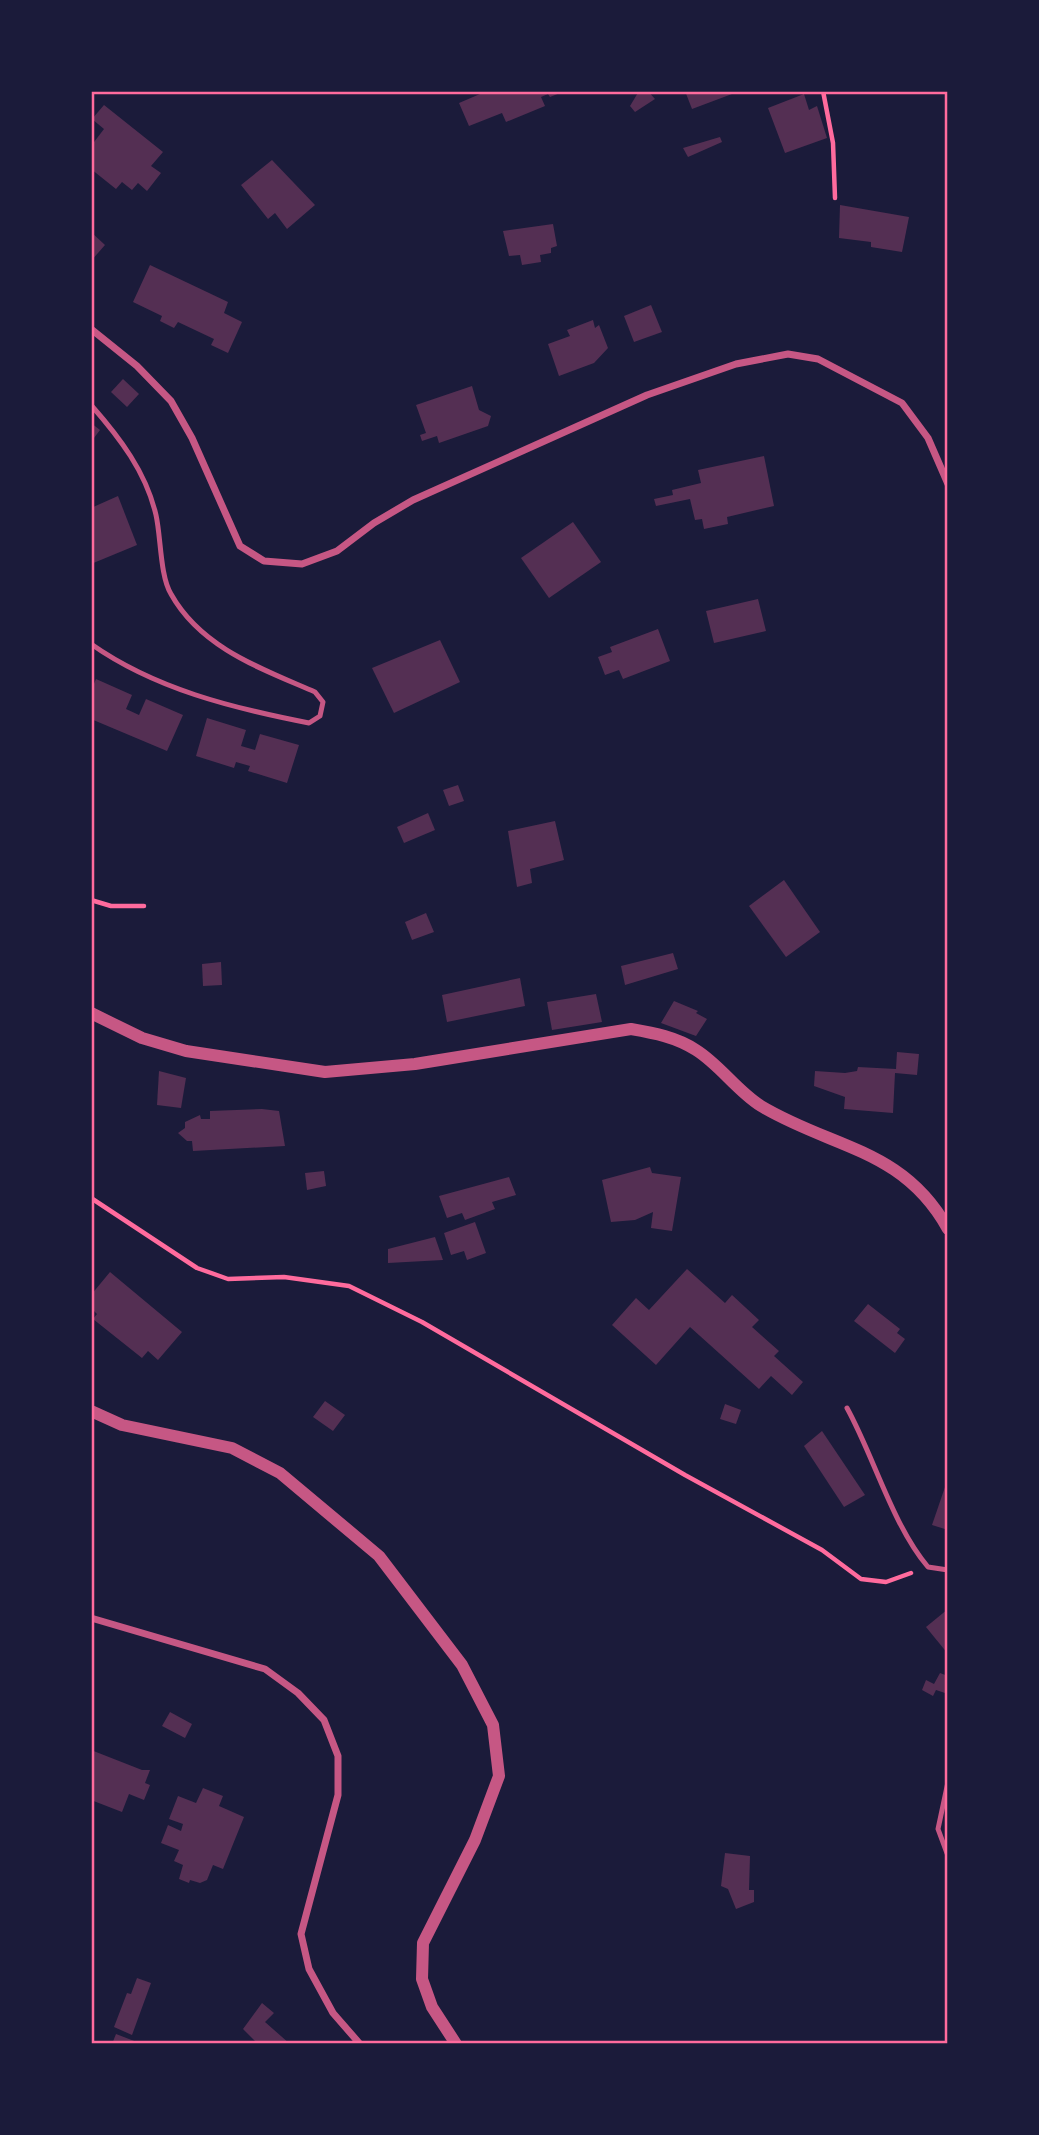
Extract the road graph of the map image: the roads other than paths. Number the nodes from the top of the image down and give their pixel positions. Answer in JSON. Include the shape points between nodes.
{"nodes":[{"id":1,"x":91,"y":329,"type":"edge"},
{"id":2,"x":91,"y":405,"type":"edge"},
{"id":3,"x":948,"y":484,"type":"edge"},
{"id":4,"x":91,"y":643,"type":"edge"},
{"id":5,"x":91,"y":1013,"type":"edge"},
{"id":6,"x":948,"y":1229,"type":"edge"},
{"id":7,"x":848,"y":1408,"type":"dead end"},
{"id":8,"x":91,"y":1411,"type":"edge"},
{"id":9,"x":948,"y":1570,"type":"edge"},
{"id":10,"x":91,"y":1618,"type":"edge"},
{"id":11,"x":948,"y":1782,"type":"edge"},
{"id":12,"x":948,"y":1856,"type":"edge"},
{"id":13,"x":360,"y":2044,"type":"edge"},
{"id":14,"x":456,"y":2044,"type":"edge"}],
"edges":[{"from":1,"to":3,"type":"street","via":[[171,401],[240,546],[264,561],[302,564],[337,551],[413,500],[648,395],[736,364],[788,354],[818,359],[902,403],[928,438]]},
{"from":2,"to":4,"type":"lane","via":[[142,473],[156,514],[169,593],[195,625],[236,657],[315,692],[323,702],[320,716],[309,723],[196,696],[117,662]]},
{"from":5,"to":6,"type":"street","via":[[142,1038],[186,1051],[325,1072],[415,1064],[631,1030],[665,1035],[697,1051],[759,1105],[886,1161],[909,1179]]},
{"from":7,"to":9,"type":"lane","via":[[913,1549],[928,1567]]},
{"from":8,"to":14,"type":"street","via":[[122,1425],[232,1448],[280,1474],[379,1556],[462,1665],[493,1725],[499,1776],[475,1840],[423,1943],[422,1979],[432,2007]]},
{"from":10,"to":13,"type":"street","via":[[265,1669],[324,1720],[338,1756],[338,1796],[301,1934],[309,1969],[333,2013]]},
{"from":11,"to":12,"type":"lane","via":[[938,1829]]}]}
